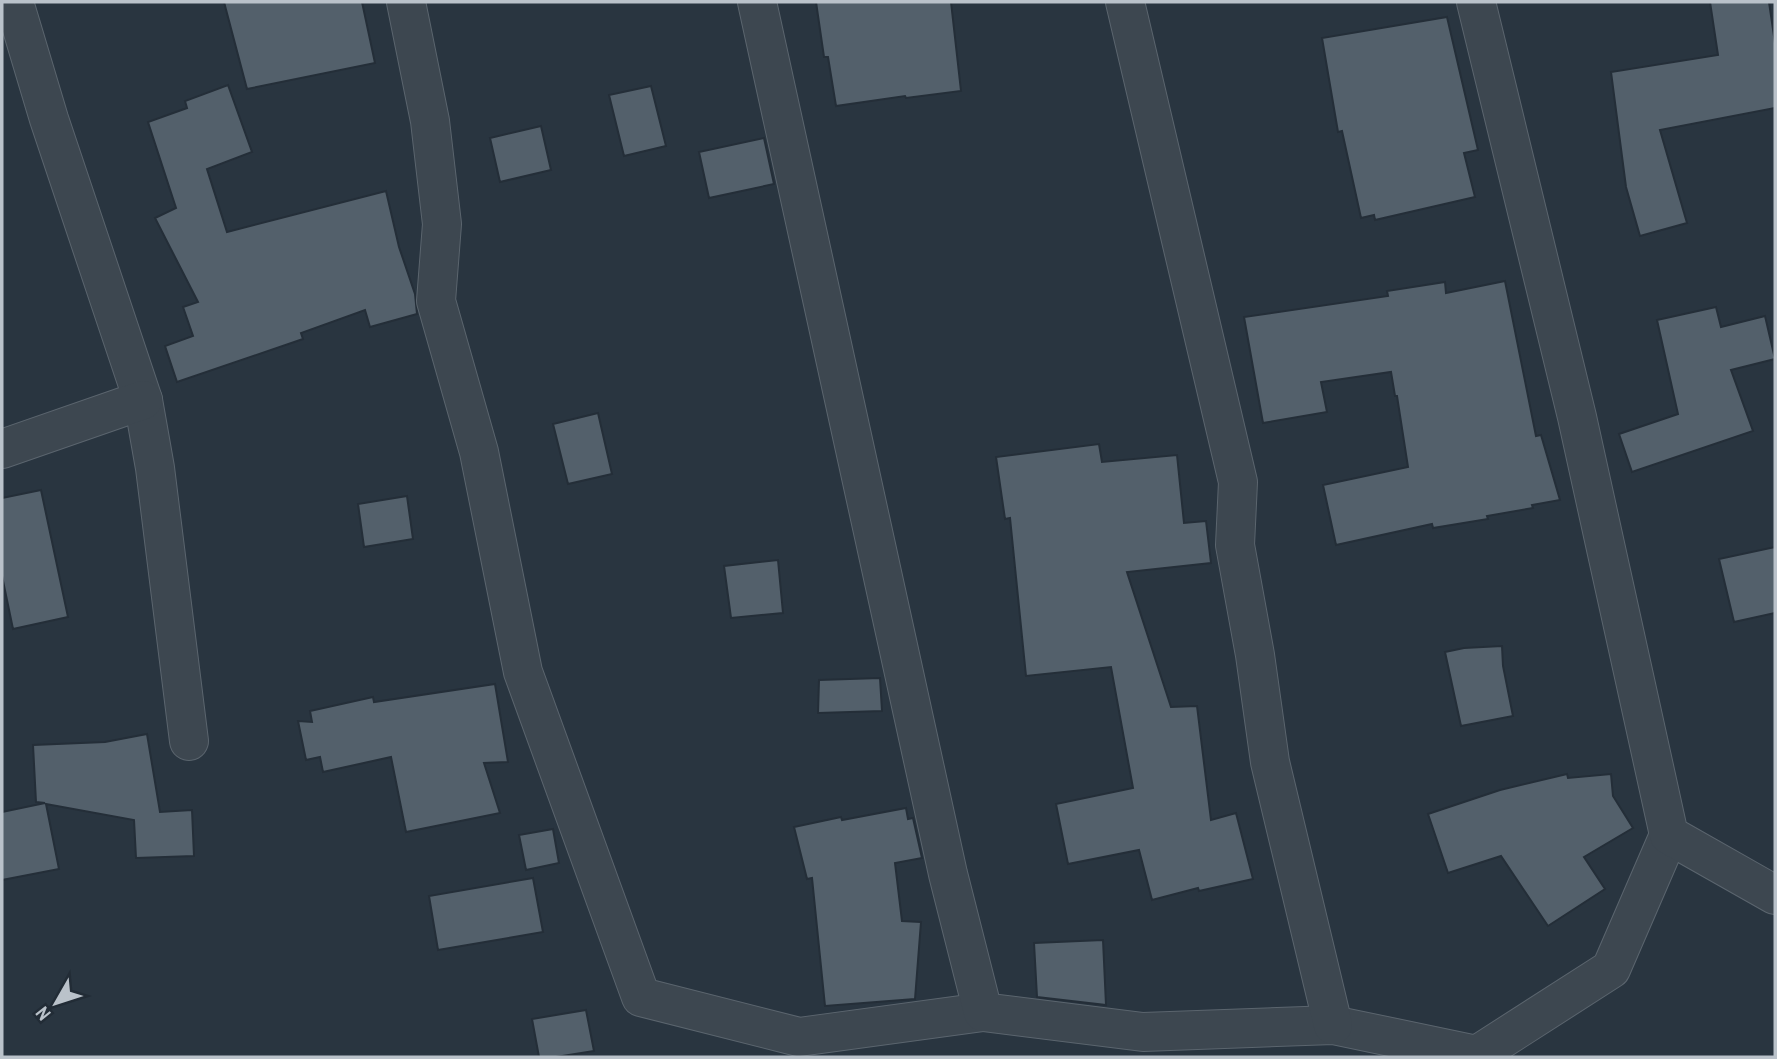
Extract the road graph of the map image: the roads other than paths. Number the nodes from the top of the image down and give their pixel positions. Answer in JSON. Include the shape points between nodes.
{"nodes":[{"id":1,"x":14,"y":2,"type":"edge"},
{"id":2,"x":406,"y":2,"type":"edge"},
{"id":3,"x":757,"y":2,"type":"edge"},
{"id":4,"x":1125,"y":2,"type":"edge"},
{"id":5,"x":1476,"y":2,"type":"edge"},
{"id":6,"x":143,"y":400,"type":"junction"},
{"id":7,"x":2,"y":449,"type":"edge"},
{"id":8,"x":189,"y":741,"type":"dead end"},
{"id":9,"x":1669,"y":835,"type":"junction"},
{"id":10,"x":1775,"y":895,"type":"edge"},
{"id":11,"x":983,"y":1012,"type":"junction"},
{"id":12,"x":1332,"y":1025,"type":"junction"}],
"edges":[{"from":1,"to":6,"type":"street"},
{"from":2,"to":11,"type":"street","via":[[429,121],[442,224],[436,301],[479,452],[523,672],[641,997],[799,1037]]},
{"from":3,"to":11,"type":"street","via":[[948,874]]},
{"from":4,"to":12,"type":"street","via":[[1238,482],[1235,545],[1270,762]]},
{"from":5,"to":9,"type":"street","via":[[1577,418]]},
{"from":6,"to":7,"type":"street"},
{"from":6,"to":8,"type":"street"},
{"from":9,"to":10,"type":"street"},
{"from":9,"to":12,"type":"street","via":[[1611,969],[1477,1055]]},
{"from":11,"to":12,"type":"street","via":[[1143,1032]]}]}
